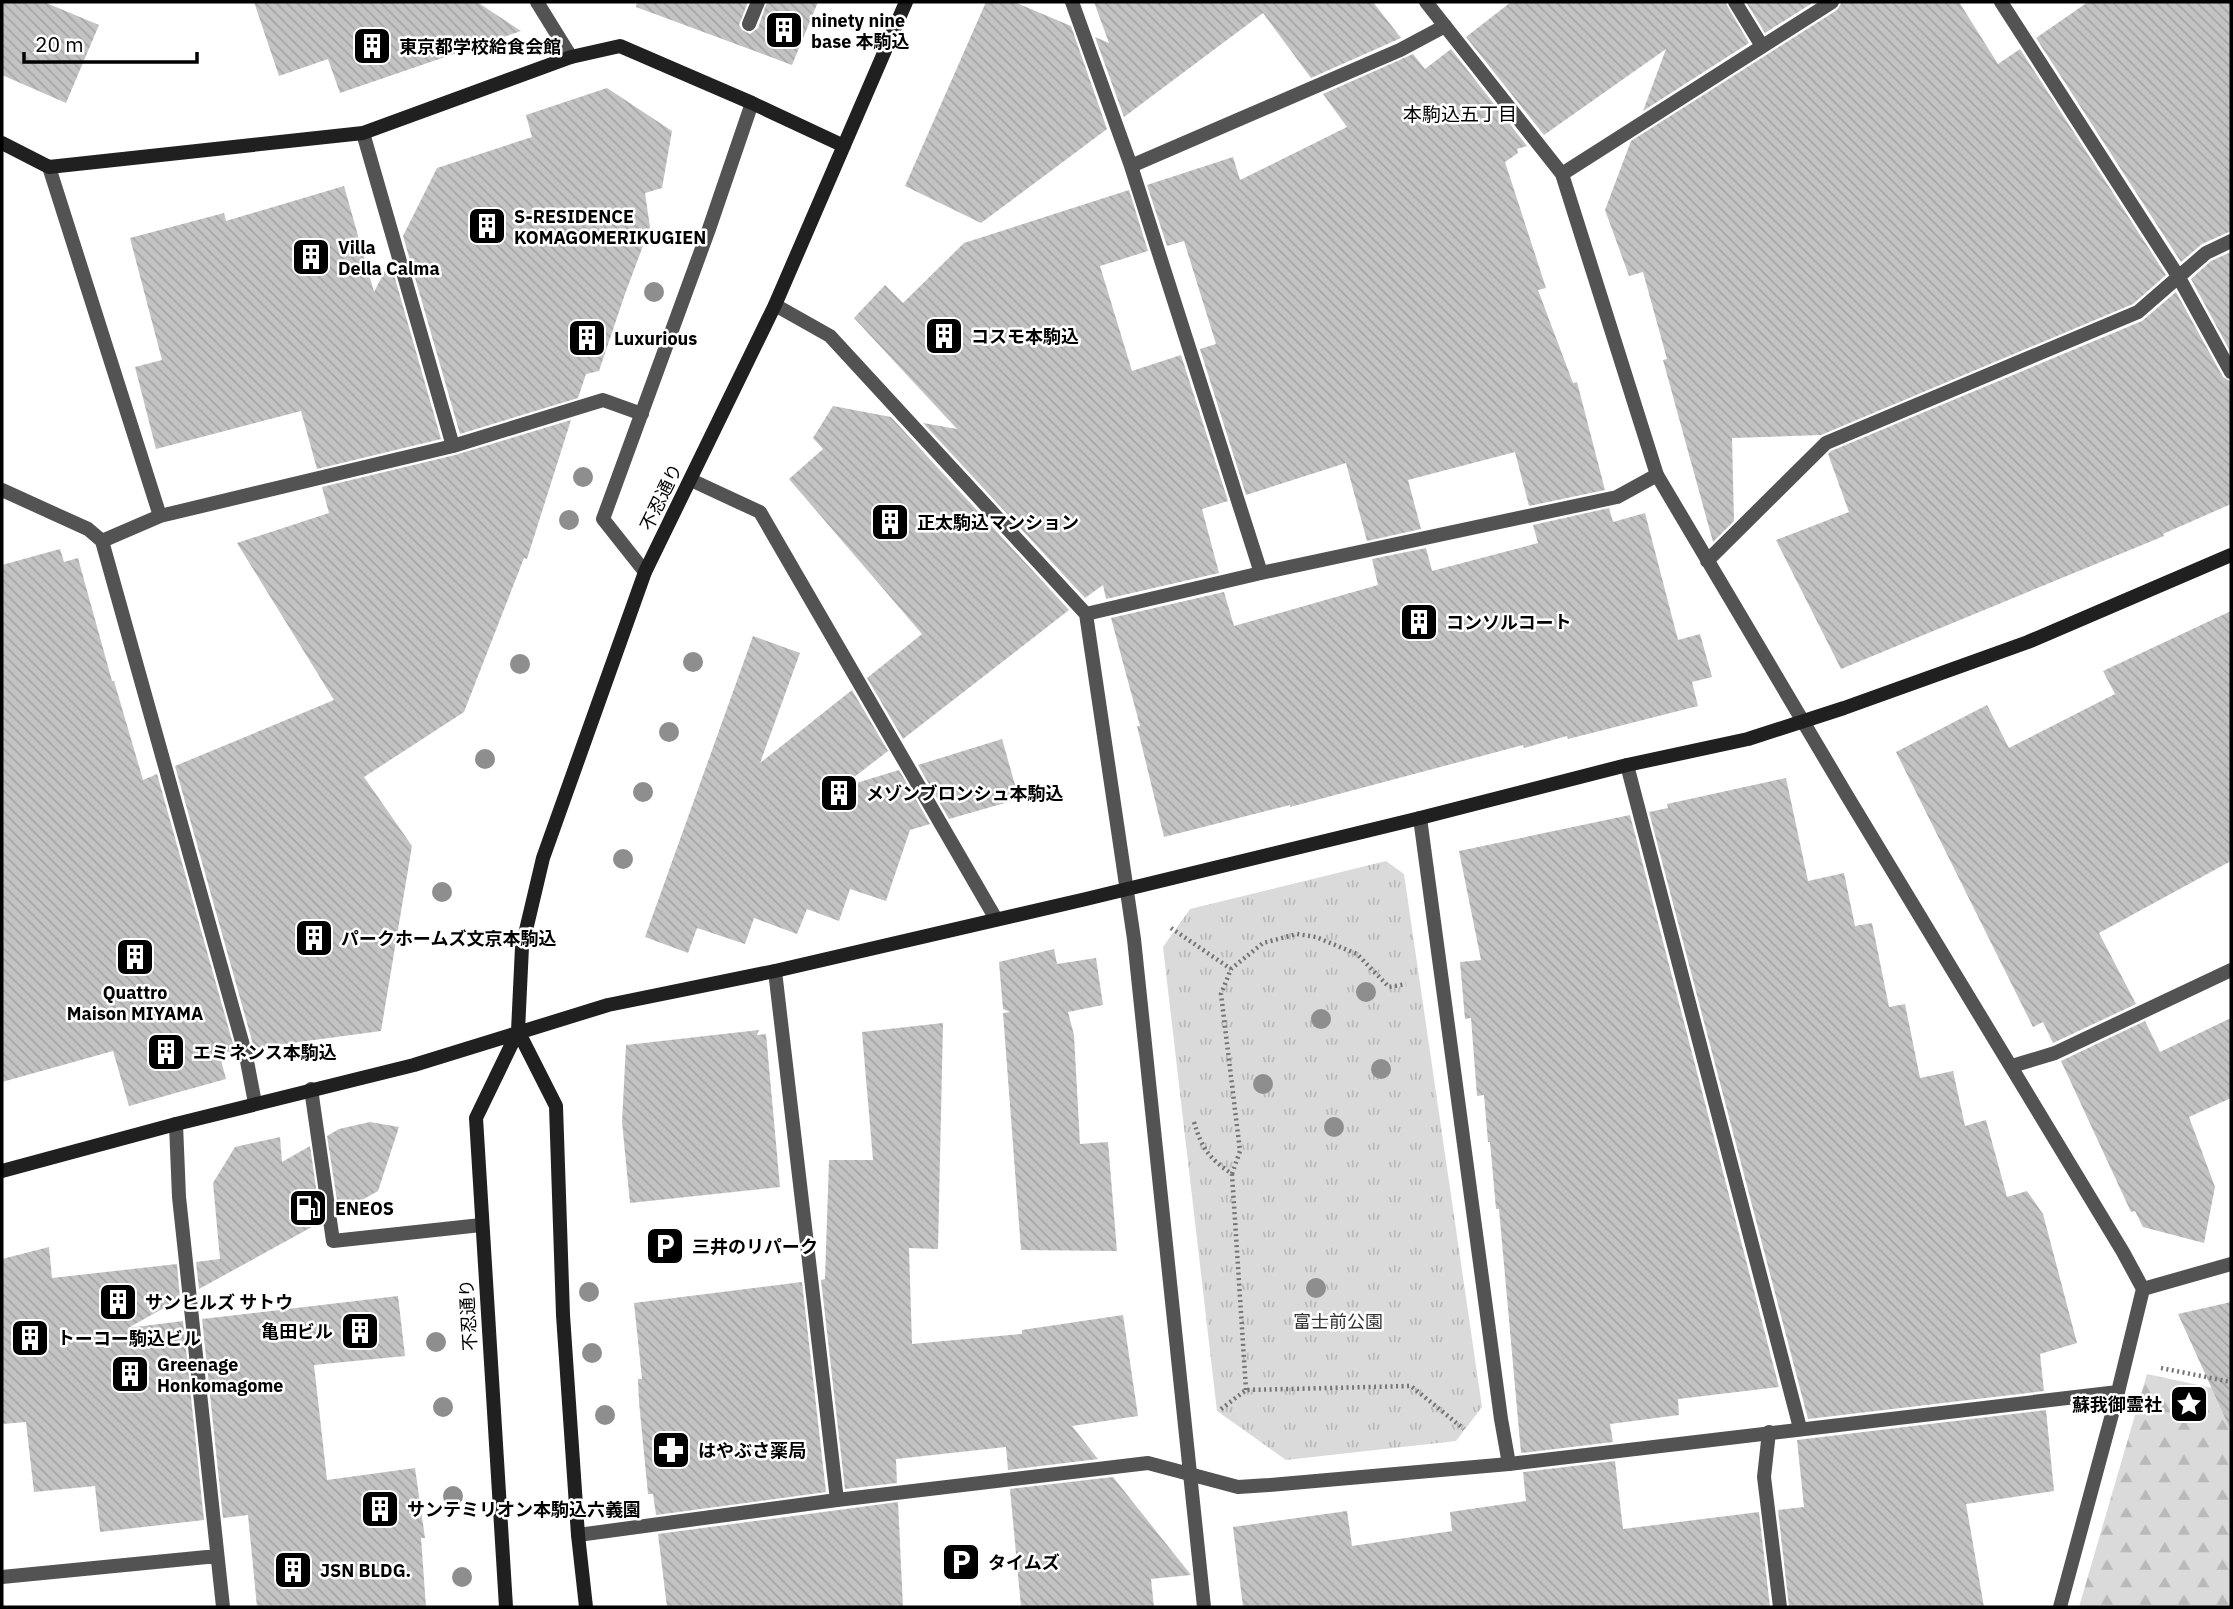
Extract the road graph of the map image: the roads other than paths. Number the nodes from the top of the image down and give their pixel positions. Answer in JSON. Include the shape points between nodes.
{"nodes":[{"id":1,"x":537,"y":2,"type":"edge"},
{"id":2,"x":758,"y":2,"type":"edge"},
{"id":3,"x":906,"y":2,"type":"edge"},
{"id":4,"x":1072,"y":2,"type":"edge"},
{"id":5,"x":1426,"y":2,"type":"edge"},
{"id":6,"x":1735,"y":2,"type":"edge"},
{"id":7,"x":1832,"y":2,"type":"edge"},
{"id":8,"x":2001,"y":2,"type":"edge"},
{"id":9,"x":749,"y":24,"type":"dead end"},
{"id":10,"x":1445,"y":26,"type":"junction"},
{"id":11,"x":1762,"y":46,"type":"junction"},
{"id":12,"x":572,"y":57,"type":"junction"},
{"id":13,"x":752,"y":103,"type":"junction"},
{"id":14,"x":363,"y":133,"type":"junction"},
{"id":15,"x":2,"y":142,"type":"edge"},
{"id":16,"x":844,"y":146,"type":"junction"},
{"id":17,"x":1131,"y":166,"type":"junction"},
{"id":18,"x":49,"y":167,"type":"junction"},
{"id":19,"x":1562,"y":174,"type":"junction"},
{"id":20,"x":2231,"y":241,"type":"edge"},
{"id":21,"x":2178,"y":276,"type":"junction"},
{"id":22,"x":775,"y":305,"type":"junction"},
{"id":23,"x":2231,"y":372,"type":"edge"},
{"id":24,"x":642,"y":414,"type":"junction"},
{"id":25,"x":453,"y":446,"type":"junction"},
{"id":26,"x":1657,"y":475,"type":"junction"},
{"id":27,"x":691,"y":480,"type":"junction"},
{"id":28,"x":2,"y":490,"type":"edge"},
{"id":29,"x":160,"y":516,"type":"junction"},
{"id":30,"x":102,"y":541,"type":"junction"},
{"id":31,"x":2231,"y":555,"type":"edge"},
{"id":32,"x":1707,"y":561,"type":"junction"},
{"id":33,"x":645,"y":572,"type":"junction"},
{"id":34,"x":1261,"y":573,"type":"junction"},
{"id":35,"x":1086,"y":614,"type":"junction"},
{"id":36,"x":1804,"y":721,"type":"junction"},
{"id":37,"x":1627,"y":765,"type":"junction"},
{"id":38,"x":1420,"y":818,"type":"junction"},
{"id":39,"x":1127,"y":889,"type":"junction"},
{"id":40,"x":996,"y":919,"type":"junction"},
{"id":41,"x":2231,"y":970,"type":"edge"},
{"id":42,"x":775,"y":971,"type":"junction"},
{"id":43,"x":518,"y":1031,"type":"junction"},
{"id":44,"x":2012,"y":1066,"type":"junction"},
{"id":45,"x":311,"y":1090,"type":"junction"},
{"id":46,"x":255,"y":1103,"type":"junction"},
{"id":47,"x":176,"y":1124,"type":"junction"},
{"id":48,"x":2,"y":1171,"type":"edge"},
{"id":49,"x":481,"y":1225,"type":"junction"},
{"id":50,"x":2231,"y":1264,"type":"edge"},
{"id":51,"x":2143,"y":1289,"type":"junction"},
{"id":52,"x":2118,"y":1392,"type":"junction"},
{"id":53,"x":1800,"y":1428,"type":"junction"},
{"id":54,"x":1769,"y":1432,"type":"junction"},
{"id":55,"x":1509,"y":1464,"type":"junction"},
{"id":56,"x":1190,"y":1473,"type":"junction"},
{"id":57,"x":837,"y":1500,"type":"junction"},
{"id":58,"x":578,"y":1535,"type":"junction"},
{"id":59,"x":217,"y":1556,"type":"junction"},
{"id":60,"x":2,"y":1577,"type":"edge"},
{"id":61,"x":223,"y":1607,"type":"edge"},
{"id":62,"x":506,"y":1607,"type":"edge"},
{"id":63,"x":586,"y":1607,"type":"edge"},
{"id":64,"x":1204,"y":1607,"type":"edge"},
{"id":65,"x":1780,"y":1607,"type":"edge"},
{"id":66,"x":2060,"y":1607,"type":"edge"}],
"edges":[{"from":1,"to":12,"type":"street"},
{"from":2,"to":9,"type":"street"},
{"from":3,"to":16,"type":"street","name":"不忍通り"},
{"from":4,"to":17,"type":"street"},
{"from":5,"to":10,"type":"street"},
{"from":6,"to":11,"type":"street"},
{"from":7,"to":11,"type":"street"},
{"from":8,"to":21,"type":"street"},
{"from":10,"to":17,"type":"street","via":[[1400,50]]},
{"from":10,"to":19,"type":"street"},
{"from":11,"to":19,"type":"street"},
{"from":12,"to":13,"type":"street","via":[[620,46]]},
{"from":12,"to":14,"type":"street"},
{"from":13,"to":16,"type":"street"},
{"from":13,"to":24,"type":"street"},
{"from":14,"to":18,"type":"street"},
{"from":14,"to":25,"type":"street"},
{"from":15,"to":18,"type":"street"},
{"from":16,"to":22,"type":"street","name":"不忍通り"},
{"from":17,"to":34,"type":"street"},
{"from":18,"to":29,"type":"street"},
{"from":19,"to":26,"type":"street"},
{"from":20,"to":21,"type":"street","via":[[2206,253]]},
{"from":21,"to":23,"type":"street"},
{"from":21,"to":32,"type":"street","via":[[2138,312],[1826,443]]},
{"from":22,"to":27,"type":"street","name":"不忍通り"},
{"from":22,"to":35,"type":"street","via":[[830,336]]},
{"from":24,"to":25,"type":"street","via":[[603,400]]},
{"from":24,"to":33,"type":"street","via":[[603,519]]},
{"from":25,"to":29,"type":"street"},
{"from":26,"to":32,"type":"street"},
{"from":26,"to":34,"type":"street","via":[[1617,497]]},
{"from":27,"to":33,"type":"street","name":"不忍通り"},
{"from":27,"to":40,"type":"street","via":[[760,512]]},
{"from":28,"to":30,"type":"street","via":[[88,529]]},
{"from":29,"to":30,"type":"street"},
{"from":30,"to":46,"type":"street","via":[[246,1056]]},
{"from":31,"to":36,"type":"street","via":[[2028,642]]},
{"from":32,"to":36,"type":"street"},
{"from":33,"to":43,"type":"street","name":"不忍通り","via":[[543,858],[522,947]]},
{"from":34,"to":35,"type":"street"},
{"from":35,"to":39,"type":"street"},
{"from":36,"to":37,"type":"street"},
{"from":36,"to":44,"type":"street"},
{"from":37,"to":38,"type":"street"},
{"from":37,"to":53,"type":"street"},
{"from":38,"to":39,"type":"street"},
{"from":38,"to":55,"type":"street"},
{"from":39,"to":40,"type":"street"},
{"from":39,"to":56,"type":"street"},
{"from":40,"to":42,"type":"street"},
{"from":41,"to":44,"type":"street","via":[[2055,1053]]},
{"from":42,"to":43,"type":"street","via":[[608,1005]]},
{"from":42,"to":57,"type":"street"},
{"from":43,"to":45,"type":"street","via":[[414,1065]]},
{"from":43,"to":49,"type":"street","name":"不忍通り","via":[[476,1118]]},
{"from":43,"to":58,"type":"street","name":"不忍通り","via":[[556,1106],[563,1315]]},
{"from":44,"to":51,"type":"street"},
{"from":45,"to":46,"type":"street"},
{"from":45,"to":49,"type":"street","via":[[333,1241]]},
{"from":46,"to":47,"type":"street"},
{"from":47,"to":48,"type":"street"},
{"from":47,"to":59,"type":"street","via":[[179,1197]]},
{"from":49,"to":62,"type":"street","name":"不忍通り"},
{"from":50,"to":51,"type":"street"},
{"from":51,"to":52,"type":"street"},
{"from":52,"to":53,"type":"street"},
{"from":52,"to":66,"type":"street"},
{"from":53,"to":54,"type":"street"},
{"from":54,"to":55,"type":"street"},
{"from":54,"to":65,"type":"street","via":[[1765,1477]]},
{"from":55,"to":56,"type":"street","via":[[1238,1487]]},
{"from":56,"to":57,"type":"street","via":[[1148,1462]]},
{"from":56,"to":64,"type":"street"},
{"from":57,"to":58,"type":"street"},
{"from":58,"to":63,"type":"street","name":"不忍通り"},
{"from":59,"to":60,"type":"street"},
{"from":59,"to":61,"type":"street"}]}
